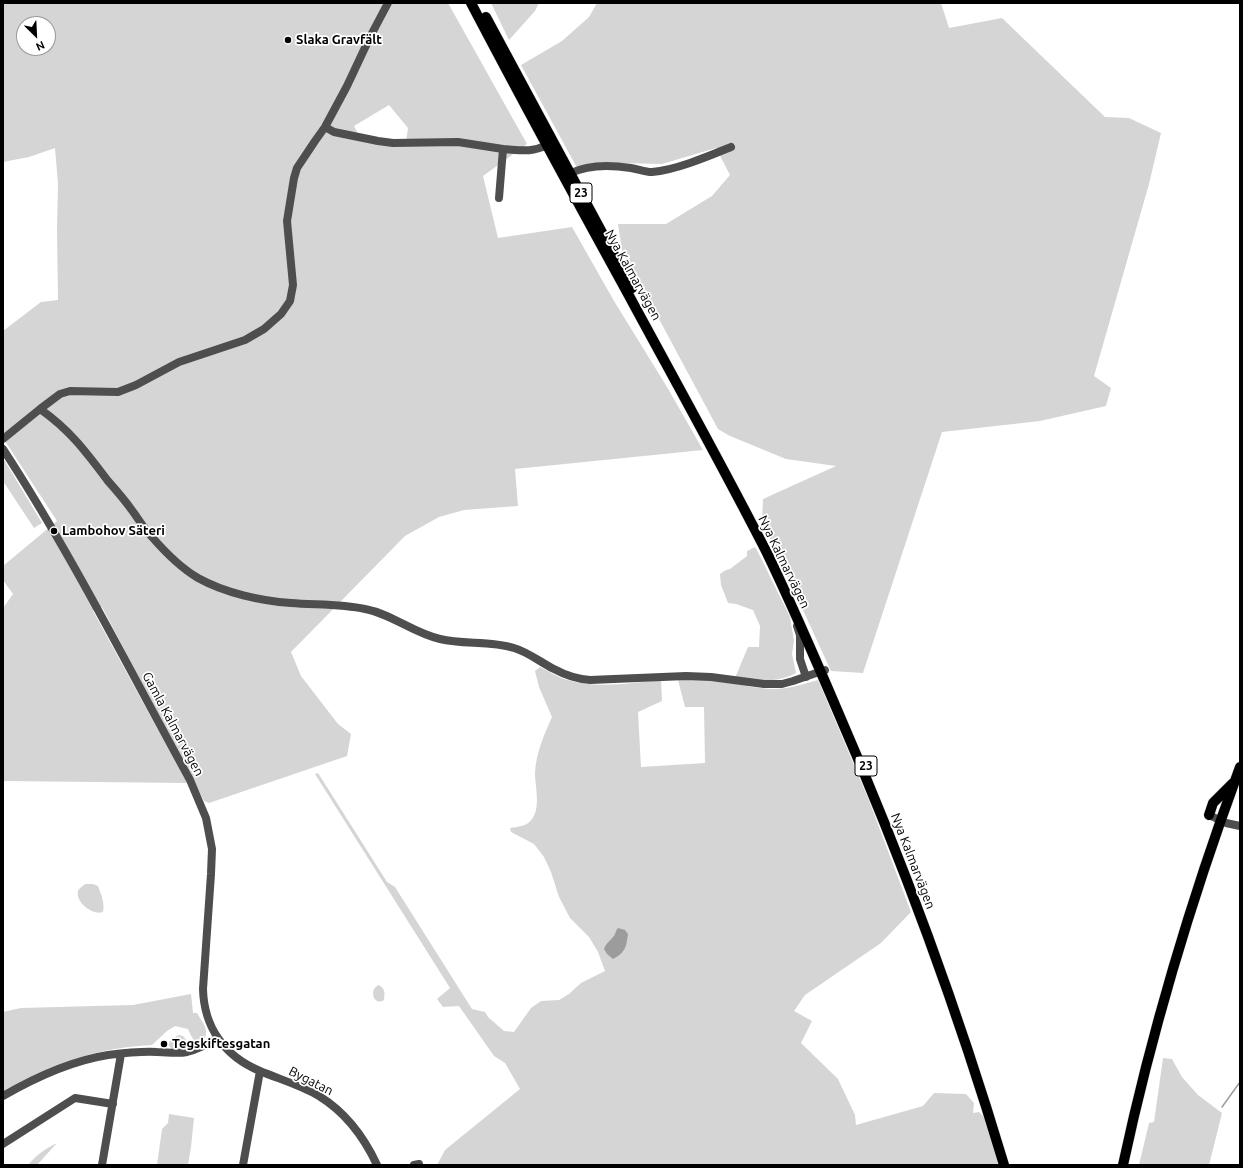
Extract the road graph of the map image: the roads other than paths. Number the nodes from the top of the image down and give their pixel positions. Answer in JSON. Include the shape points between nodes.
{"nodes":[{"id":1,"x":388,"y":3,"type":"edge"},
{"id":2,"x":470,"y":3,"type":"edge"},
{"id":3,"x":478,"y":3,"type":"edge"},
{"id":4,"x":325,"y":127,"type":"junction"},
{"id":5,"x":547,"y":145,"type":"junction"},
{"id":6,"x":731,"y":147,"type":"dead end"},
{"id":7,"x":503,"y":149,"type":"junction"},
{"id":8,"x":571,"y":173,"type":"junction"},
{"id":9,"x":499,"y":198,"type":"dead end"},
{"id":10,"x":40,"y":409,"type":"junction"},
{"id":11,"x":3,"y":439,"type":"edge"},
{"id":12,"x":3,"y":449,"type":"edge"},
{"id":13,"x":794,"y":611,"type":"junction"},
{"id":14,"x":823,"y":671,"type":"junction"},
{"id":15,"x":806,"y":677,"type":"junction"},
{"id":16,"x":1240,"y":767,"type":"edge"},
{"id":17,"x":1237,"y":783,"type":"edge"},
{"id":18,"x":1209,"y":816,"type":"joint"},
{"id":19,"x":1223,"y":822,"type":"junction"},
{"id":20,"x":1240,"y":826,"type":"edge"},
{"id":21,"x":218,"y":1038,"type":"junction"},
{"id":22,"x":121,"y":1054,"type":"junction"},
{"id":23,"x":260,"y":1071,"type":"junction"},
{"id":24,"x":3,"y":1096,"type":"edge"},
{"id":25,"x":113,"y":1104,"type":"junction"},
{"id":26,"x":3,"y":1144,"type":"edge"},
{"id":27,"x":102,"y":1165,"type":"edge"},
{"id":28,"x":243,"y":1165,"type":"edge"},
{"id":29,"x":377,"y":1165,"type":"edge"},
{"id":30,"x":1004,"y":1165,"type":"edge"},
{"id":31,"x":1008,"y":1165,"type":"edge"},
{"id":32,"x":1123,"y":1165,"type":"edge"},
{"id":33,"x":1128,"y":1165,"type":"edge"}],
"edges":[{"from":1,"to":4,"type":"street"},
{"from":2,"to":5,"type":"main road","name":"Nya Kalmarvägen","number":"23"},
{"from":3,"to":8,"type":"main road","name":"Nya Kalmarvägen","number":"23"},
{"from":4,"to":7,"type":"street","via":[[334,132],[378,141],[458,142]]},
{"from":4,"to":10,"type":"street","via":[[297,168],[294,178],[287,221],[293,286],[290,301],[281,314],[264,329],[245,340],[179,362],[136,385],[118,392],[70,391],[60,394]]},
{"from":5,"to":7,"type":"street","via":[[528,151]]},
{"from":5,"to":13,"type":"main road","name":"Nya Kalmarvägen","number":"23","via":[[705,433]]},
{"from":6,"to":8,"type":"street","via":[[670,169],[651,172],[613,166],[587,168]]},
{"from":7,"to":9,"type":"street"},
{"from":8,"to":14,"type":"main road","name":"Nya Kalmarvägen","number":"23","via":[[772,554]]},
{"from":10,"to":11,"type":"street"},
{"from":10,"to":15,"type":"street","via":[[75,439],[152,537],[176,561],[198,578],[226,590],[268,601],[375,611],[392,617],[422,634],[441,640],[500,644],[514,648],[558,672],[580,679],[602,681],[686,676],[782,684]]},
{"from":12,"to":21,"type":"street","name":"Gamla Kalmarvägen","via":[[54,531],[190,780],[202,807],[210,838],[212,861],[203,997],[206,1015]]},
{"from":13,"to":14,"type":"main road","name":"Nya Kalmarvägen","number":"23"},
{"from":13,"to":15,"type":"street","via":[[800,635],[800,659]]},
{"from":14,"to":15,"type":"street"},
{"from":14,"to":30,"type":"main road","name":"Nya Kalmarvägen","number":"23","via":[[867,779],[952,1004]]},
{"from":14,"to":31,"type":"main road","name":"Nya Kalmarvägen","number":"23","via":[[876,791],[914,888],[951,987]]},
{"from":16,"to":17,"type":"main road"},
{"from":17,"to":18,"type":"main road","via":[[1213,803]]},
{"from":17,"to":19,"type":"main road"},
{"from":18,"to":19,"type":"street"},
{"from":19,"to":20,"type":"street"},
{"from":19,"to":32,"type":"main road","via":[[1190,915],[1166,997]]},
{"from":19,"to":33,"type":"main road","via":[[1171,998]]},
{"from":21,"to":22,"type":"street","via":[[200,1048],[179,1053]]},
{"from":21,"to":23,"type":"street","name":"Bygatan","via":[[234,1056]]},
{"from":22,"to":24,"type":"street","via":[[82,1061],[57,1069]]},
{"from":22,"to":25,"type":"street"},
{"from":23,"to":28,"type":"street"},
{"from":23,"to":29,"type":"street","name":"Bygatan","via":[[318,1095],[331,1104],[355,1128]]},
{"from":25,"to":26,"type":"street","via":[[75,1098]]},
{"from":25,"to":27,"type":"street"}]}
